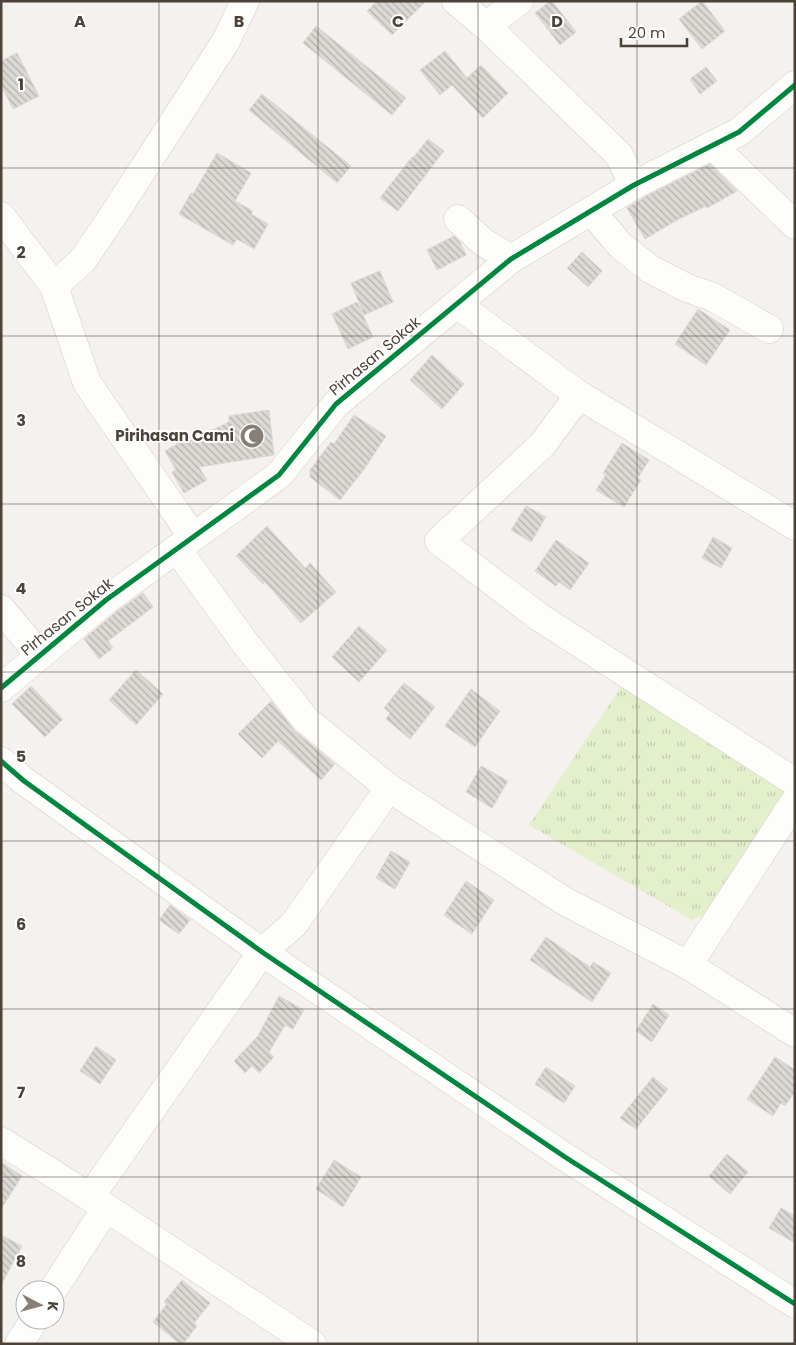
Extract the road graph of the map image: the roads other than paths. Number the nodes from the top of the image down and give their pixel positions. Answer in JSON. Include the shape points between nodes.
{"nodes":[{"id":1,"x":246,"y":1,"type":"edge"},
{"id":2,"x":456,"y":1,"type":"edge"},
{"id":3,"x":518,"y":1,"type":"edge"},
{"id":4,"x":486,"y":26,"type":"junction"},
{"id":5,"x":795,"y":85,"type":"edge"},
{"id":6,"x":713,"y":146,"type":"junction"},
{"id":7,"x":634,"y":185,"type":"junction"},
{"id":8,"x":591,"y":211,"type":"junction"},
{"id":9,"x":1,"y":216,"type":"edge"},
{"id":10,"x":458,"y":219,"type":"dead end"},
{"id":11,"x":795,"y":226,"type":"edge"},
{"id":12,"x":511,"y":260,"type":"junction"},
{"id":13,"x":54,"y":286,"type":"junction"},
{"id":14,"x":457,"y":304,"type":"junction"},
{"id":15,"x":769,"y":329,"type":"dead end"},
{"id":16,"x":579,"y":395,"type":"junction"},
{"id":17,"x":795,"y":526,"type":"edge"},
{"id":18,"x":185,"y":543,"type":"junction"},
{"id":19,"x":1,"y":608,"type":"edge"},
{"id":20,"x":40,"y":655,"type":"junction"},
{"id":21,"x":1,"y":688,"type":"edge"},
{"id":22,"x":1,"y":761,"type":"edge"},
{"id":23,"x":795,"y":782,"type":"edge"},
{"id":24,"x":388,"y":788,"type":"junction"},
{"id":25,"x":795,"y":801,"type":"edge"},
{"id":26,"x":262,"y":952,"type":"junction"},
{"id":27,"x":688,"y":965,"type":"junction"},
{"id":28,"x":795,"y":1033,"type":"edge"},
{"id":29,"x":1,"y":1141,"type":"edge"},
{"id":30,"x":98,"y":1203,"type":"junction"},
{"id":31,"x":58,"y":1280,"type":"edge"},
{"id":32,"x":795,"y":1304,"type":"edge"},
{"id":33,"x":28,"y":1330,"type":"edge"},
{"id":34,"x":19,"y":1344,"type":"edge"},
{"id":35,"x":312,"y":1344,"type":"edge"}],
"edges":[{"from":1,"to":13,"type":"street","via":[[226,41],[83,260]]},
{"from":2,"to":4,"type":"street"},
{"from":3,"to":4,"type":"street"},
{"from":4,"to":7,"type":"street","via":[[619,155]]},
{"from":5,"to":6,"type":"street","name":"Pirhasan Sokak","via":[[739,132]]},
{"from":6,"to":7,"type":"street","name":"Pirhasan Sokak"},
{"from":6,"to":11,"type":"street"},
{"from":7,"to":8,"type":"street","name":"Pirhasan Sokak"},
{"from":8,"to":12,"type":"street","name":"Pirhasan Sokak"},
{"from":8,"to":15,"type":"street","via":[[620,246],[650,269],[713,297]]},
{"from":9,"to":13,"type":"street"},
{"from":10,"to":12,"type":"street","via":[[483,242]]},
{"from":12,"to":14,"type":"street","name":"Pirhasan Sokak"},
{"from":13,"to":18,"type":"street","via":[[87,383]]},
{"from":14,"to":16,"type":"street"},
{"from":14,"to":18,"type":"street","name":"Pirhasan Sokak","via":[[336,404],[279,475]]},
{"from":16,"to":17,"type":"street"},
{"from":16,"to":23,"type":"street","via":[[542,445],[438,541],[539,616]]},
{"from":18,"to":20,"type":"street","name":"Pirhasan Sokak","via":[[106,600]]},
{"from":18,"to":24,"type":"street","via":[[242,639],[305,719]]},
{"from":19,"to":20,"type":"street"},
{"from":20,"to":21,"type":"street","name":"Pirhasan Sokak"},
{"from":22,"to":26,"type":"street","via":[[24,781]]},
{"from":24,"to":26,"type":"street","via":[[294,924]]},
{"from":24,"to":27,"type":"street","via":[[566,902]]},
{"from":25,"to":27,"type":"street"},
{"from":26,"to":30,"type":"street"},
{"from":26,"to":32,"type":"street","via":[[565,1157]]},
{"from":27,"to":28,"type":"street"},
{"from":29,"to":30,"type":"street"},
{"from":30,"to":31,"type":"street"},
{"from":30,"to":35,"type":"street"},
{"from":33,"to":34,"type":"street"}]}
